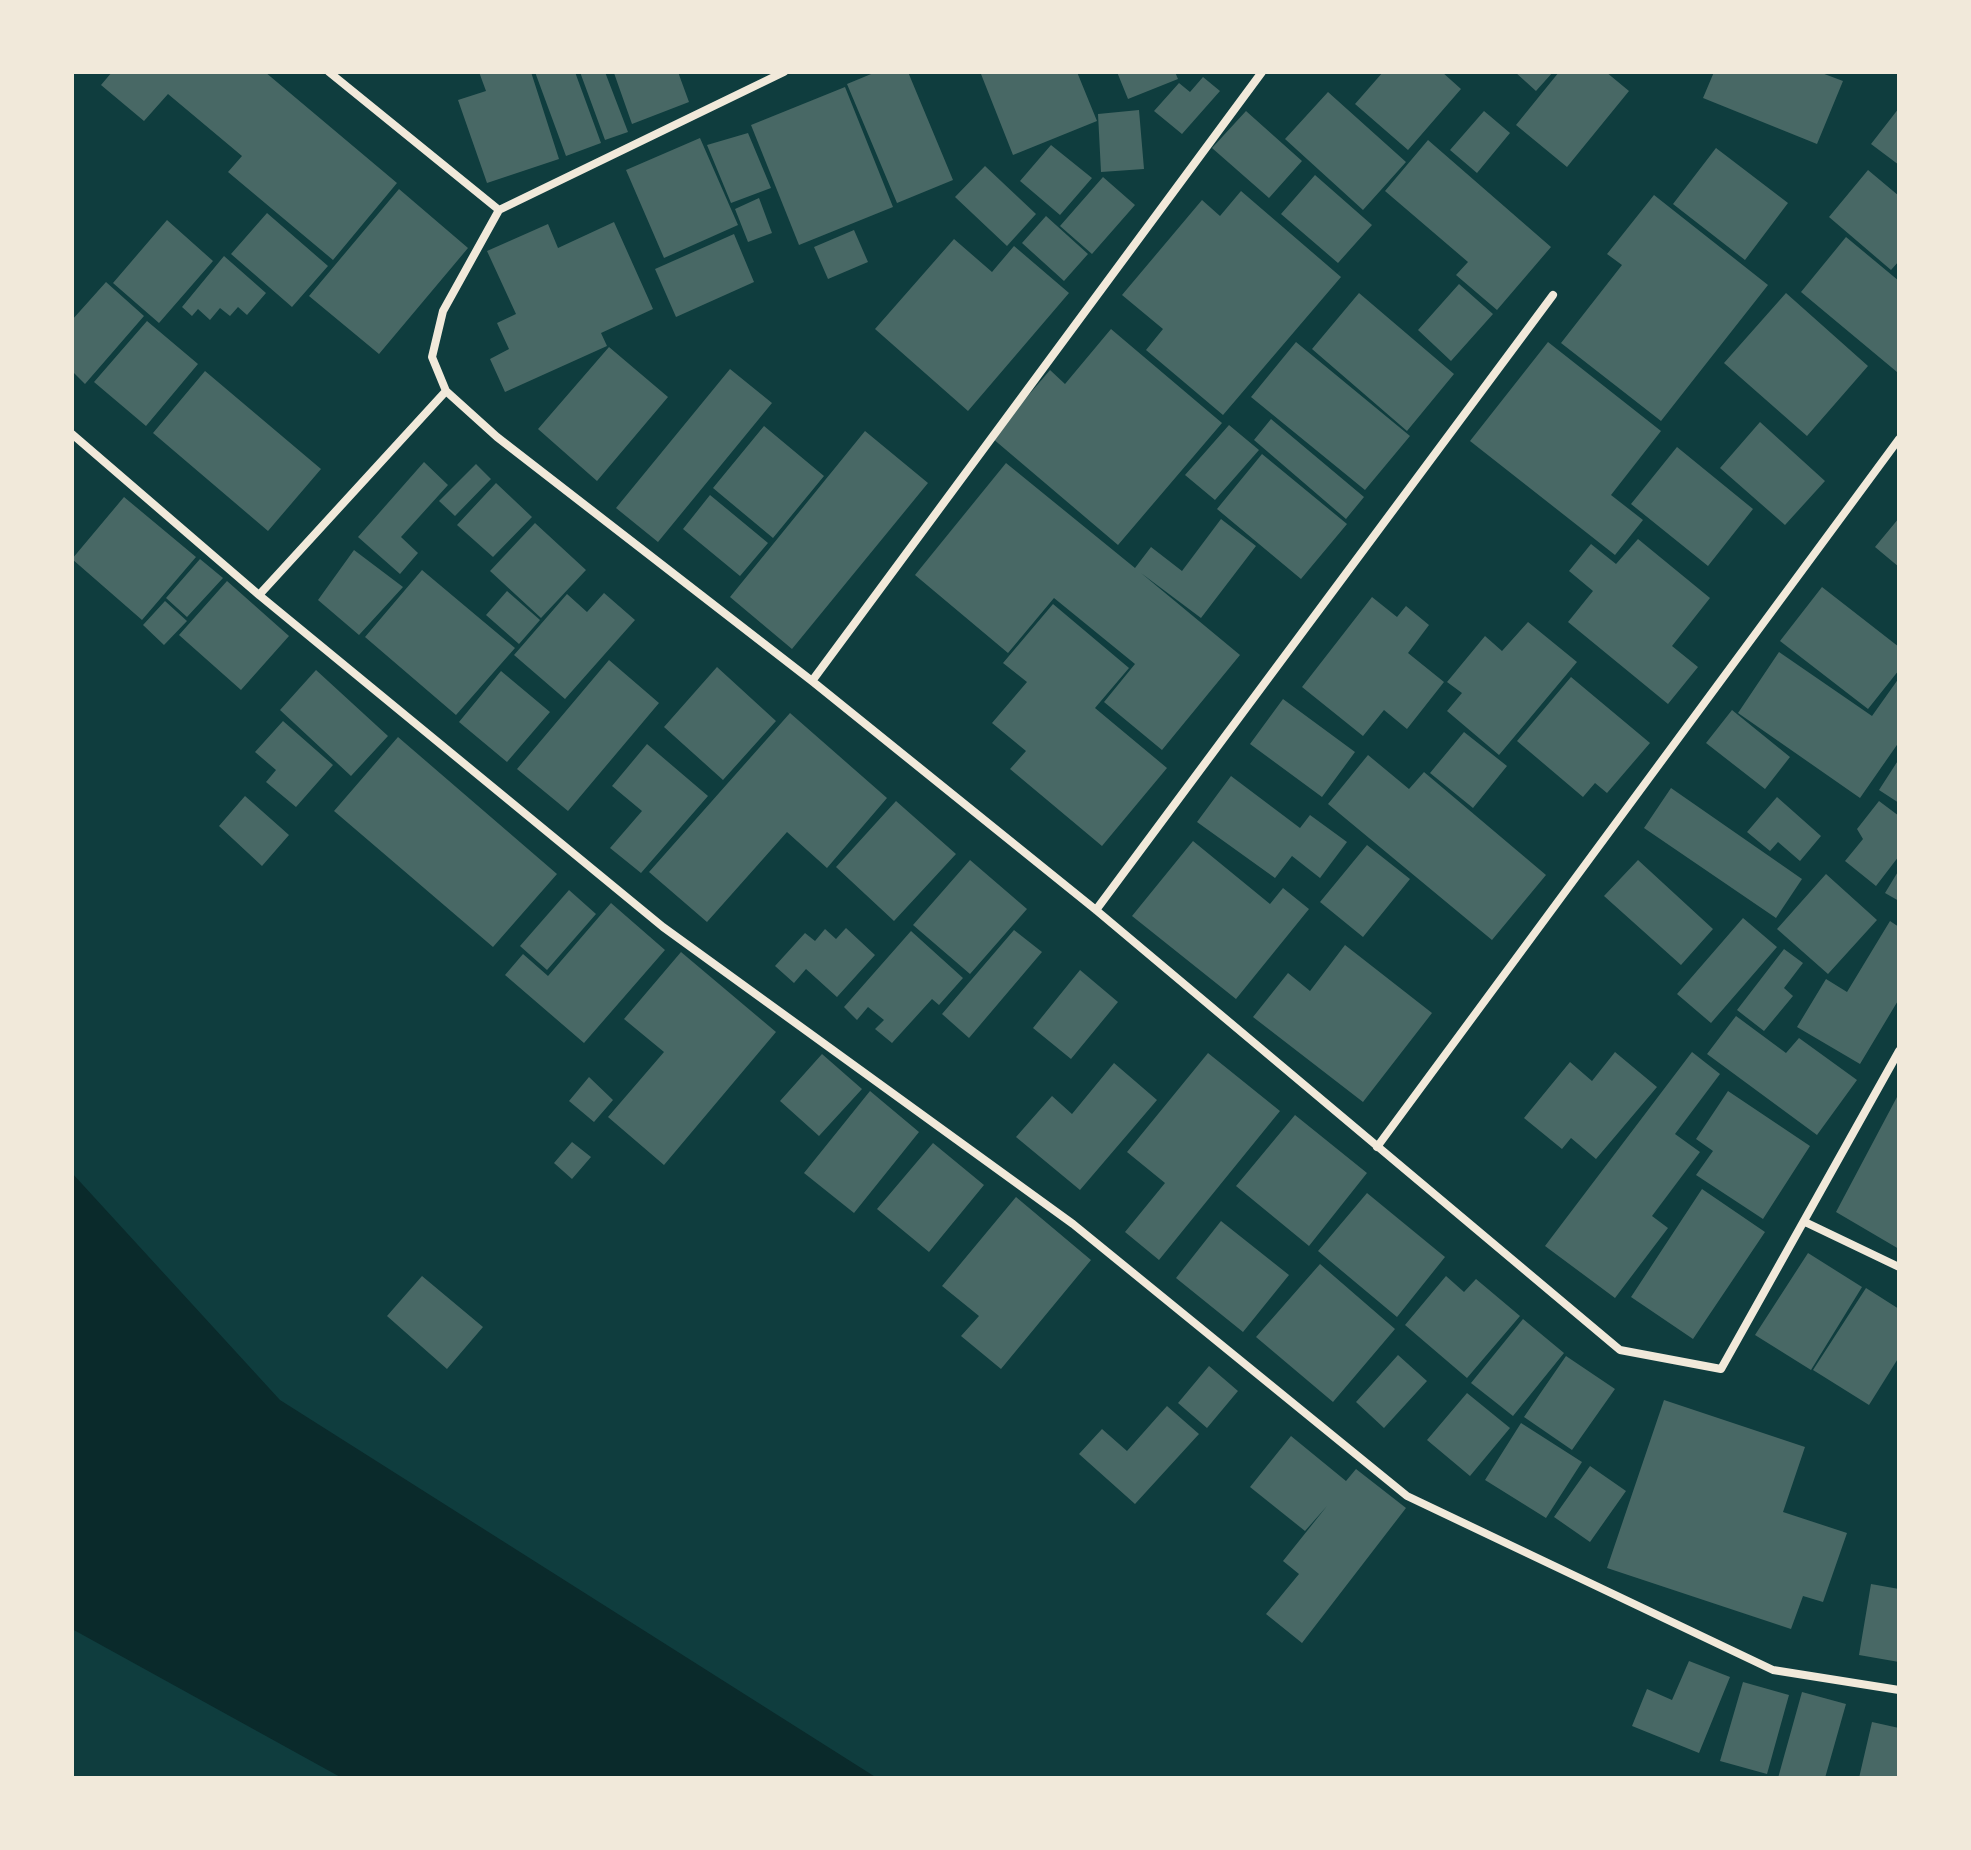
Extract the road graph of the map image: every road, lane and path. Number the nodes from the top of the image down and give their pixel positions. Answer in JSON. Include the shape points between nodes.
{"nodes":[{"id":1,"x":329,"y":72,"type":"edge"},
{"id":2,"x":784,"y":72,"type":"edge"},
{"id":3,"x":1262,"y":72,"type":"edge"},
{"id":4,"x":499,"y":210,"type":"junction"},
{"id":5,"x":1553,"y":295,"type":"dead end"},
{"id":6,"x":446,"y":391,"type":"junction"},
{"id":7,"x":72,"y":434,"type":"edge"},
{"id":8,"x":1899,"y":439,"type":"edge"},
{"id":9,"x":259,"y":595,"type":"junction"},
{"id":10,"x":812,"y":681,"type":"junction"},
{"id":11,"x":1096,"y":910,"type":"junction"},
{"id":12,"x":1899,"y":1051,"type":"edge"},
{"id":13,"x":1377,"y":1147,"type":"junction"},
{"id":14,"x":1805,"y":1222,"type":"junction"},
{"id":15,"x":1899,"y":1267,"type":"edge"},
{"id":16,"x":1899,"y":1690,"type":"edge"}],
"edges":[{"from":1,"to":4,"type":"street"},
{"from":2,"to":4,"type":"street"},
{"from":3,"to":10,"type":"street"},
{"from":4,"to":6,"type":"street","via":[[443,311],[432,357]]},
{"from":5,"to":11,"type":"street"},
{"from":6,"to":9,"type":"street"},
{"from":6,"to":10,"type":"street","via":[[497,437]]},
{"from":7,"to":9,"type":"street"},
{"from":8,"to":13,"type":"street"},
{"from":9,"to":16,"type":"street","via":[[663,927],[1073,1224],[1407,1496],[1773,1670]]},
{"from":10,"to":11,"type":"street"},
{"from":11,"to":13,"type":"street"},
{"from":12,"to":14,"type":"street"},
{"from":13,"to":14,"type":"street","via":[[1620,1350],[1721,1369]]},
{"from":14,"to":15,"type":"street"}]}
